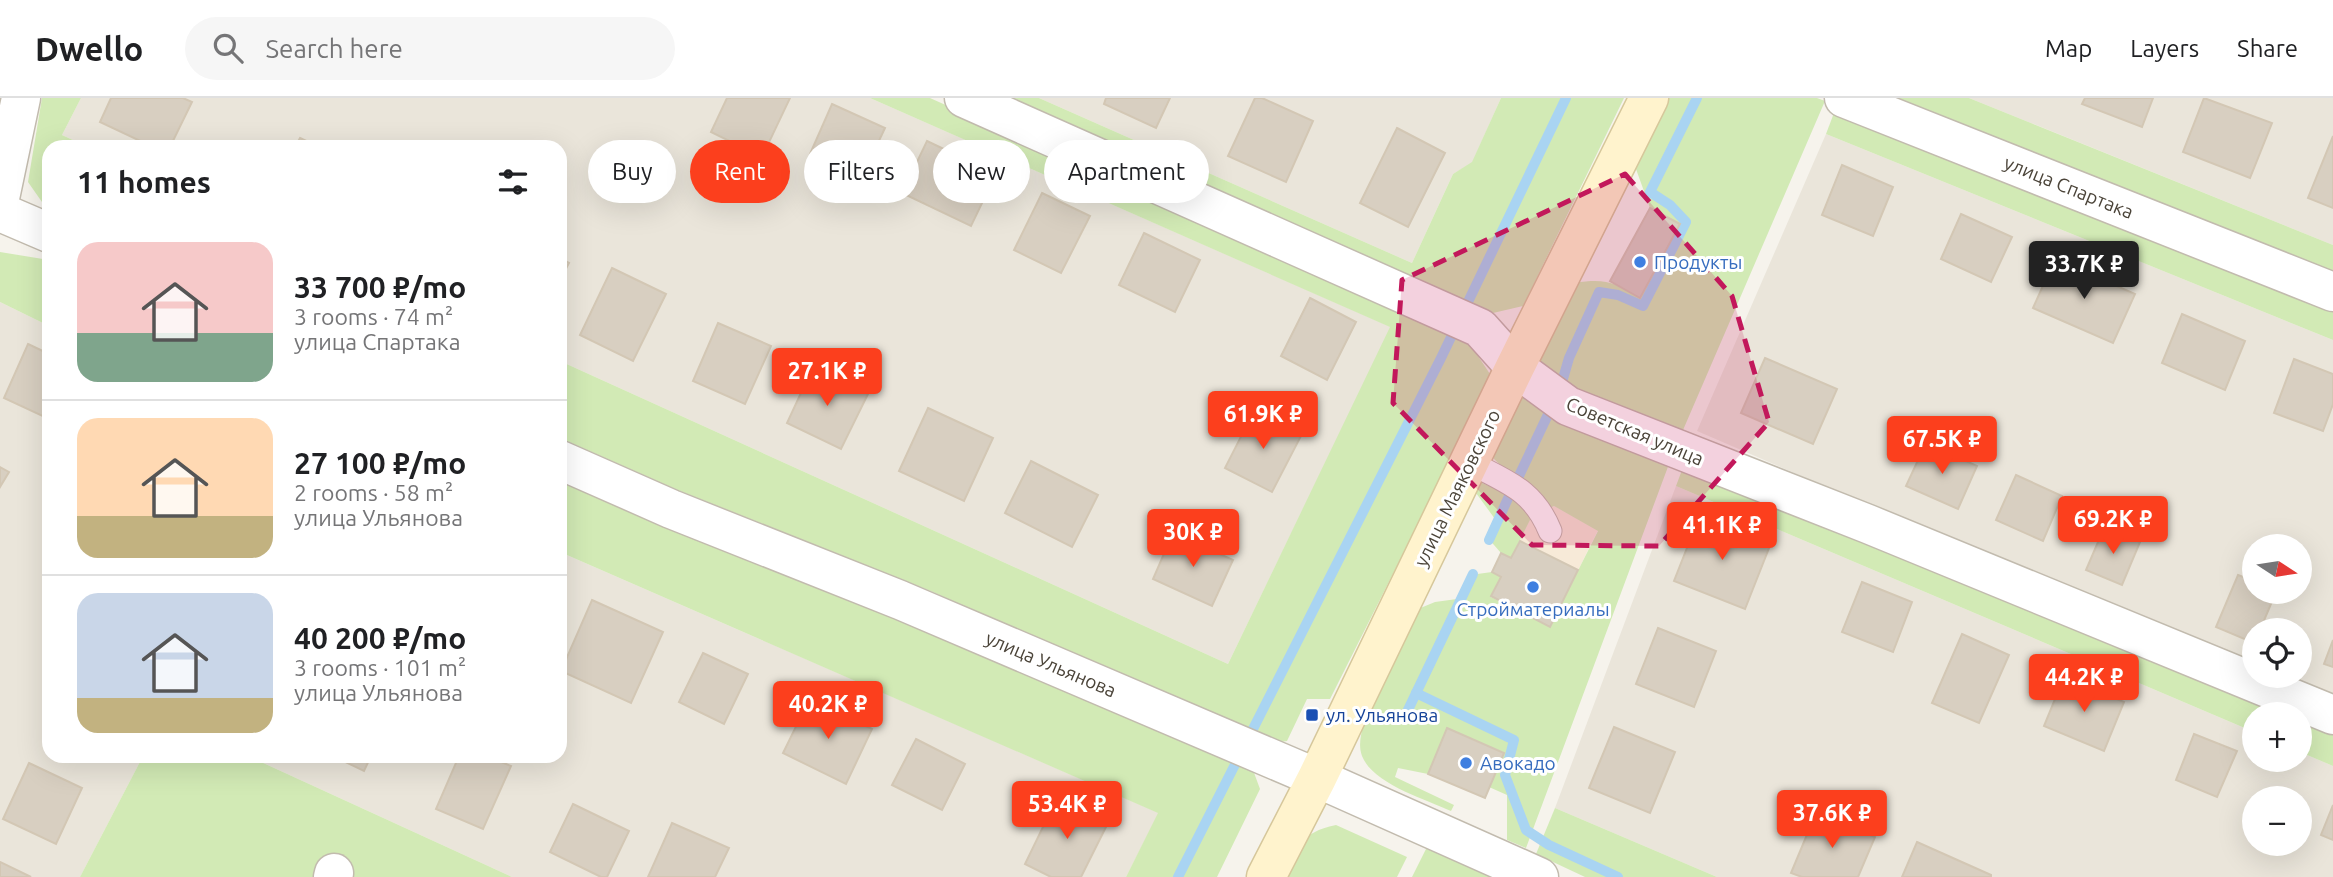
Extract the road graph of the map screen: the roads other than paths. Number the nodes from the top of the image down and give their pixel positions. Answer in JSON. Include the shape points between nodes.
{"nodes":[{"id":1,"x":20,"y":98,"type":"edge"},
{"id":2,"x":964,"y":98,"type":"edge"},
{"id":3,"x":1649,"y":98,"type":"edge"},
{"id":4,"x":1844,"y":98,"type":"edge"},
{"id":5,"x":0,"y":198,"type":"edge"},
{"id":6,"x":0,"y":212,"type":"edge"},
{"id":7,"x":42,"y":230,"type":"edge"},
{"id":8,"x":2333,"y":292,"type":"edge"},
{"id":9,"x":1515,"y":367,"type":"junction"},
{"id":10,"x":1469,"y":462,"type":"junction"},
{"id":11,"x":567,"y":463,"type":"edge"},
{"id":12,"x":1550,"y":531,"type":"dead end"},
{"id":13,"x":2333,"y":715,"type":"edge"},
{"id":14,"x":1317,"y":778,"type":"junction"},
{"id":15,"x":1265,"y":877,"type":"edge"},
{"id":16,"x":1539,"y":877,"type":"edge"}],
"edges":[{"from":1,"to":5,"type":"street"},
{"from":2,"to":9,"type":"street","name":"Советская улица","via":[[1480,328]]},
{"from":3,"to":9,"type":"main road","name":"улица Маяковского"},
{"from":4,"to":8,"type":"street","name":"улица Спартака"},
{"from":6,"to":7,"type":"street"},
{"from":9,"to":10,"type":"main road","name":"улица Маяковского"},
{"from":9,"to":13,"type":"street","name":"Советская улица","via":[[1568,406]]},
{"from":10,"to":12,"type":"lane","via":[[1525,492],[1542,511]]},
{"from":10,"to":14,"type":"main road","name":"улица Маяковского"},
{"from":11,"to":14,"type":"street","name":"улица Ульянова"},
{"from":14,"to":15,"type":"main road","name":"улица Маяковского"},
{"from":14,"to":16,"type":"street","name":"улица Ульянова"}]}
